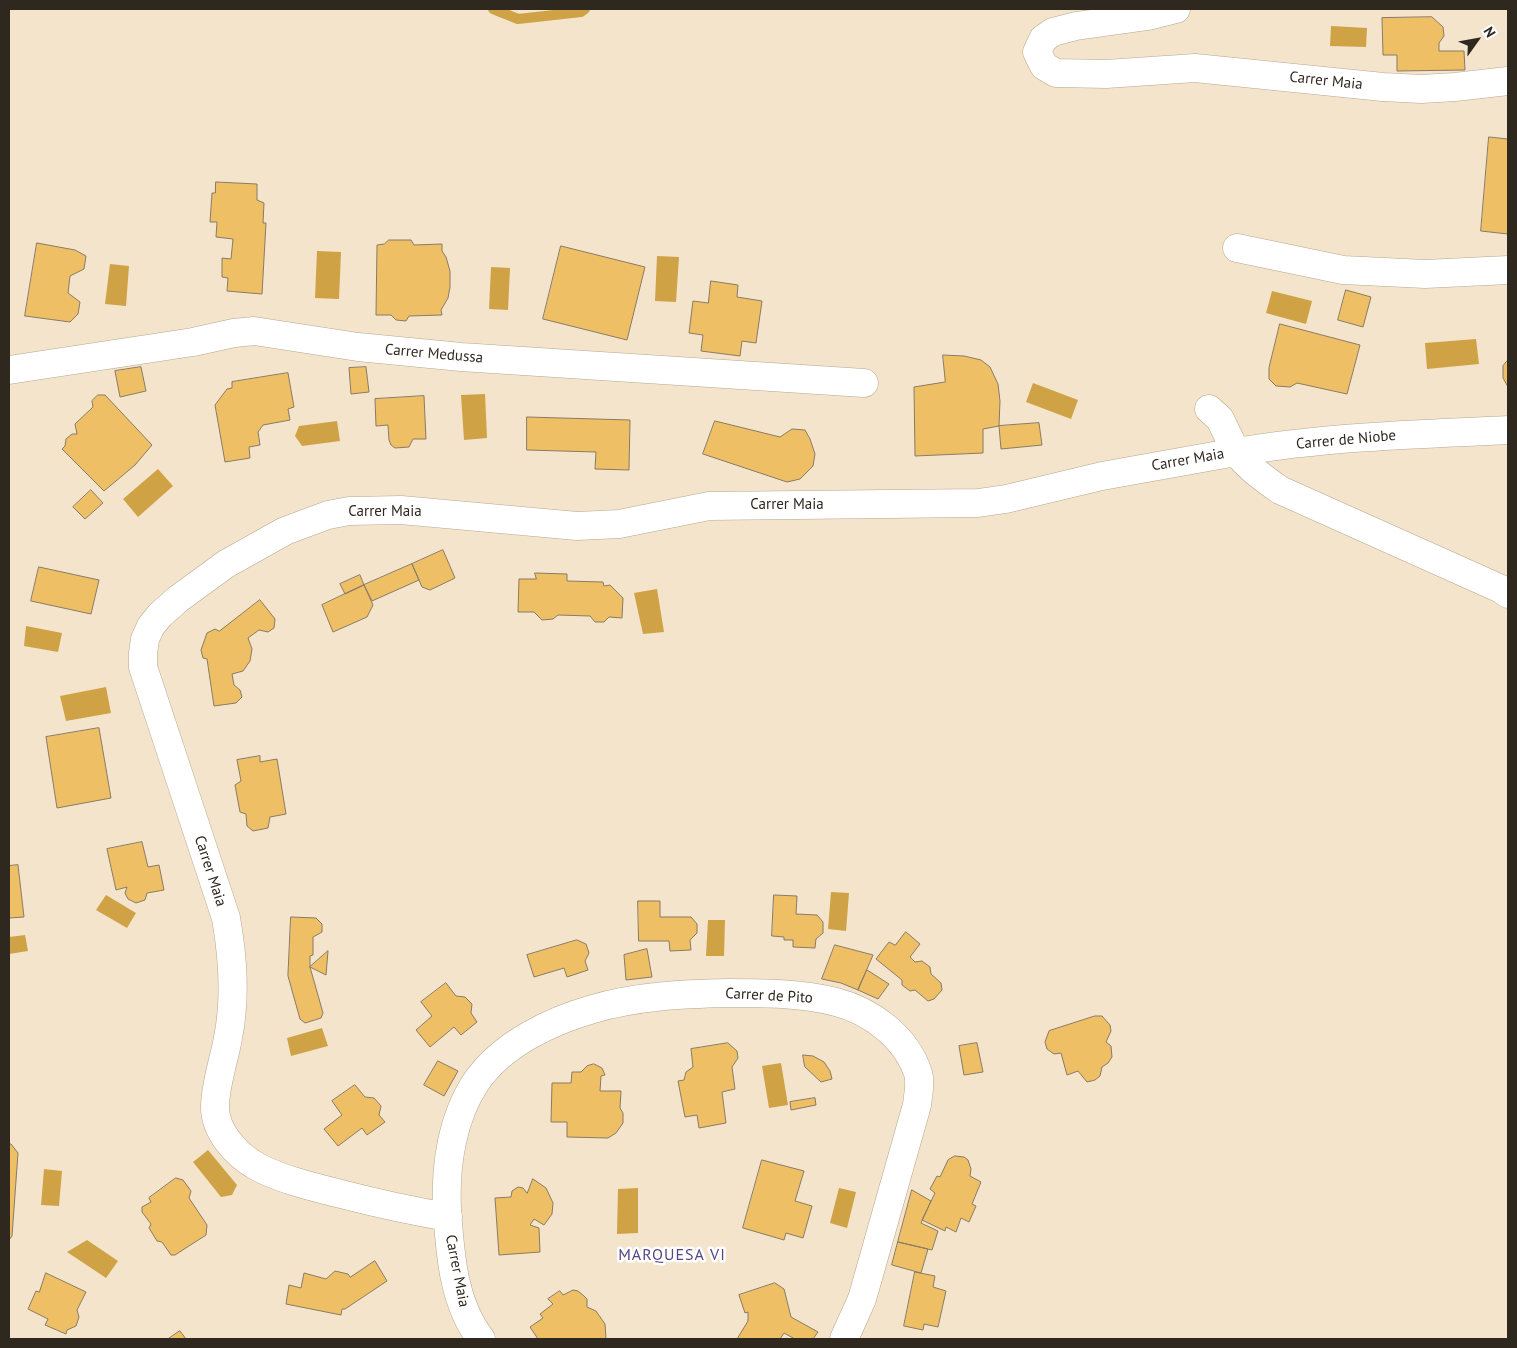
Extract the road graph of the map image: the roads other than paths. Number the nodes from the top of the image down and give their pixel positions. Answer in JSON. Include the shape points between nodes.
{"nodes":[{"id":1,"x":1176,"y":9,"type":"edge"},
{"id":2,"x":1508,"y":81,"type":"edge"},
{"id":3,"x":1237,"y":248,"type":"dead end"},
{"id":4,"x":1508,"y":270,"type":"edge"},
{"id":5,"x":9,"y":370,"type":"edge"},
{"id":6,"x":864,"y":383,"type":"dead end"},
{"id":7,"x":1209,"y":409,"type":"dead end"},
{"id":8,"x":1508,"y":430,"type":"edge"},
{"id":9,"x":1236,"y":452,"type":"junction"},
{"id":10,"x":1508,"y":594,"type":"edge"},
{"id":11,"x":448,"y":1217,"type":"junction"},
{"id":12,"x":481,"y":1339,"type":"edge"},
{"id":13,"x":844,"y":1339,"type":"edge"}],
"edges":[{"from":1,"to":2,"type":"street","name":"Carrer Maia","via":[[1053,32],[1042,39],[1037,52],[1044,66],[1056,73],[1106,74],[1196,68],[1421,89]]},
{"from":3,"to":4,"type":"street","via":[[1343,270],[1425,274]]},
{"from":5,"to":6,"type":"street","name":"Carrer Medussa","via":[[254,331],[358,347],[461,357]]},
{"from":7,"to":9,"type":"street","via":[[1220,419]]},
{"from":8,"to":9,"type":"street","name":"Carrer de Niobe","via":[[1365,437]]},
{"from":9,"to":10,"type":"street","name":"Carrer Maia","via":[[1258,475],[1280,490]]},
{"from":9,"to":11,"type":"street","name":"Carrer Maia","via":[[978,503],[724,505],[691,508],[619,524],[577,526],[402,510],[349,510],[308,522],[262,543],[226,564],[160,615],[145,639],[143,667],[226,918],[233,965],[232,1013],[215,1106],[221,1130],[240,1154],[258,1167],[285,1178],[388,1206]]},
{"from":11,"to":12,"type":"street","name":"Carrer Maia","via":[[461,1305]]},
{"from":11,"to":13,"type":"street","name":"Carrer de Pito","via":[[446,1171],[465,1100],[496,1060],[548,1026],[591,1010],[642,999],[776,993],[837,1002],[859,1010],[895,1035],[918,1074],[919,1089],[862,1299]]}]}
